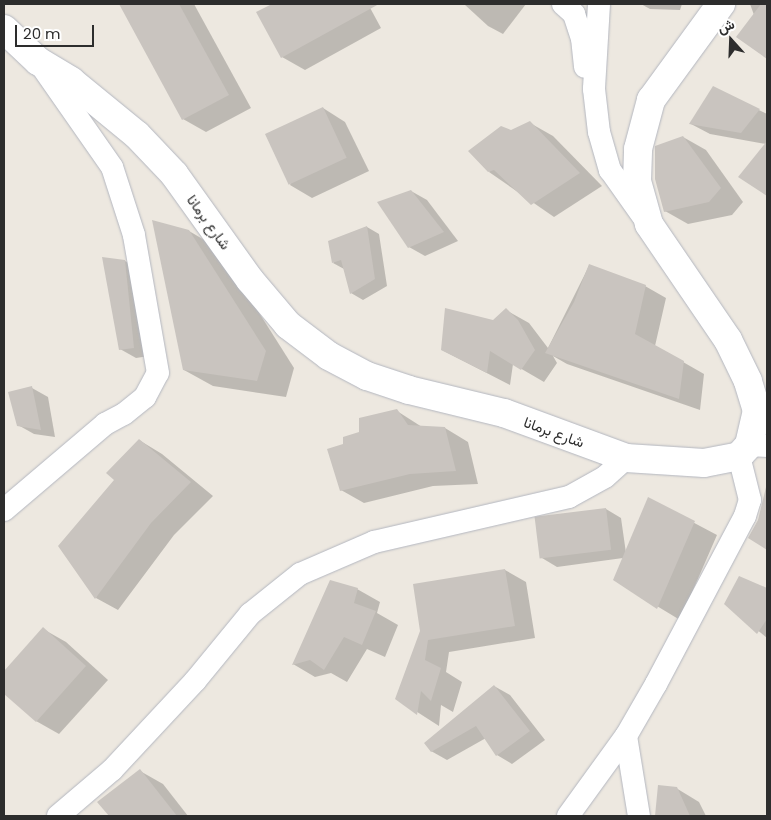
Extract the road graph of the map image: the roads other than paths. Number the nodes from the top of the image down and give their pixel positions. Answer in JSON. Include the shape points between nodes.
{"nodes":[{"id":1,"x":563,"y":4,"type":"edge"},
{"id":2,"x":599,"y":4,"type":"edge"},
{"id":3,"x":721,"y":4,"type":"edge"},
{"id":4,"x":4,"y":29,"type":"edge"},
{"id":5,"x":22,"y":52,"type":"edge"},
{"id":6,"x":610,"y":170,"type":"junction"},
{"id":7,"x":649,"y":224,"type":"junction"},
{"id":8,"x":752,"y":449,"type":"edge"},
{"id":9,"x":626,"y":458,"type":"junction"},
{"id":10,"x":4,"y":510,"type":"edge"},
{"id":11,"x":626,"y":736,"type":"junction"},
{"id":12,"x":58,"y":816,"type":"edge"},
{"id":13,"x":568,"y":816,"type":"edge"},
{"id":14,"x":639,"y":816,"type":"edge"}],
"edges":[{"from":1,"to":6,"type":"street","via":[[574,14],[582,38],[586,77],[583,124],[590,151],[596,163]]},
{"from":2,"to":6,"type":"street","via":[[594,89],[599,132]]},
{"from":3,"to":7,"type":"street","via":[[651,100],[638,149],[637,182]]},
{"from":4,"to":5,"type":"street","name":"شارع برمانا"},
{"from":5,"to":9,"type":"street","name":"شارع برمانا","via":[[78,87],[137,134],[174,174],[250,280],[288,325],[306,340],[367,376],[409,390],[504,413]]},
{"from":5,"to":10,"type":"street","via":[[112,167],[134,236],[158,373],[145,397],[105,424]]},
{"from":6,"to":7,"type":"street"},
{"from":7,"to":8,"type":"street","via":[[706,304],[748,381],[757,411]]},
{"from":8,"to":9,"type":"street","name":"شارع برمانا","via":[[704,463]]},
{"from":8,"to":11,"type":"street","via":[[750,500],[745,516],[699,600],[685,634]]},
{"from":9,"to":12,"type":"street","via":[[605,477],[569,497],[374,542],[300,574],[250,614],[195,681],[112,770]]},
{"from":11,"to":13,"type":"street"},
{"from":11,"to":14,"type":"street"}]}
